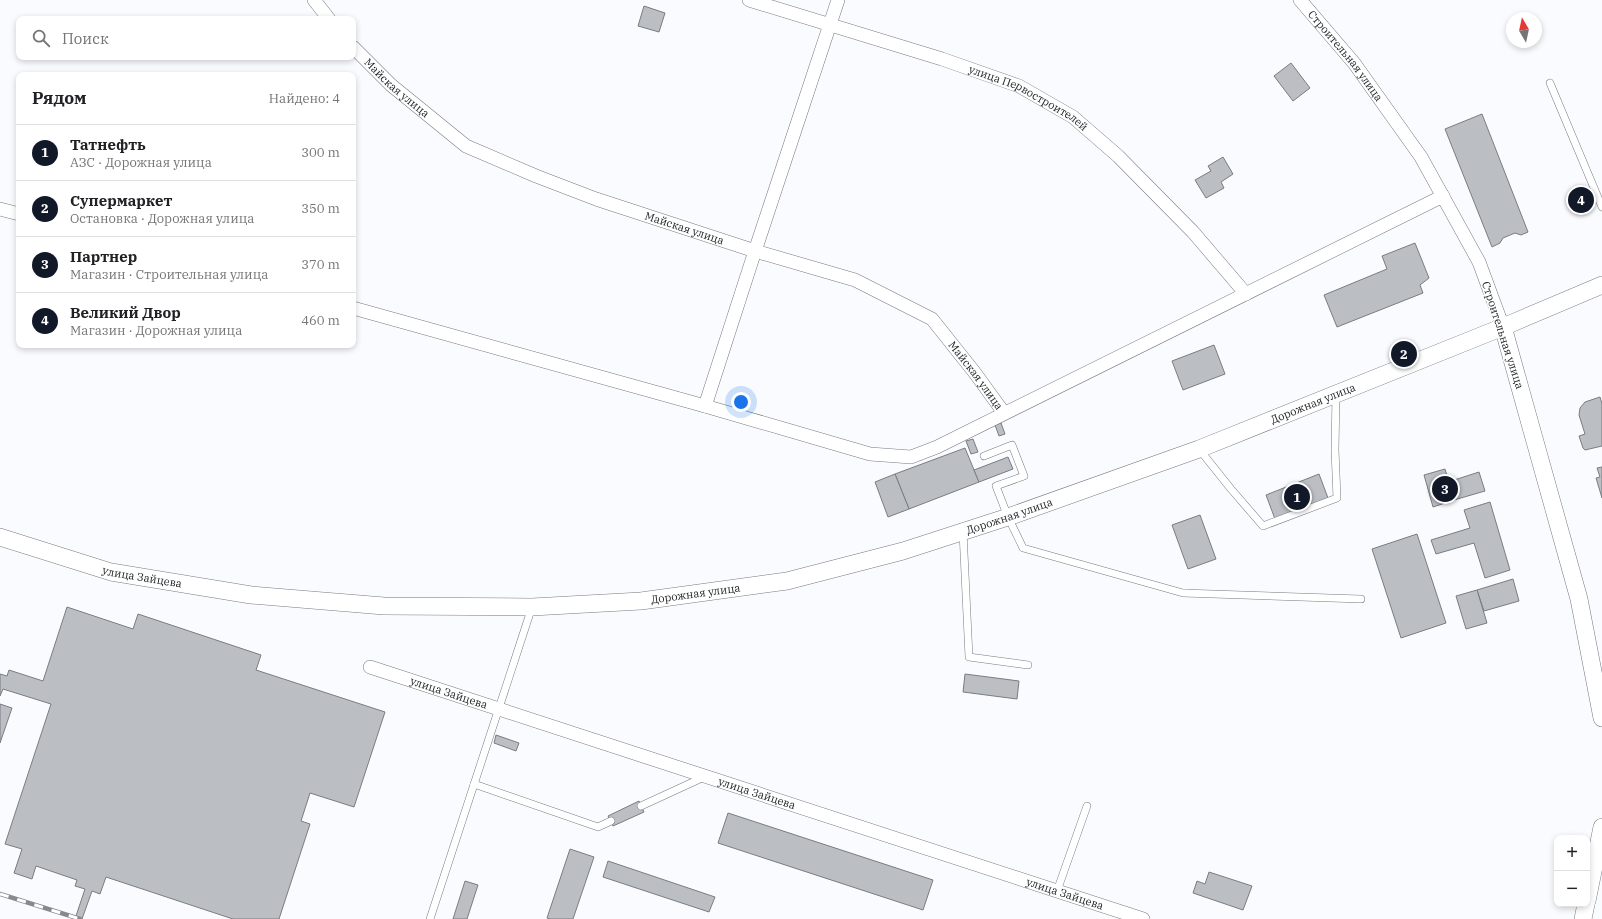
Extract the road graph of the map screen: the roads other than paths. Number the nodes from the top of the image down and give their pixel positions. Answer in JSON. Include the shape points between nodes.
{"nodes":[{"id":1,"x":314,"y":0,"type":"edge"},
{"id":2,"x":749,"y":0,"type":"edge"},
{"id":3,"x":838,"y":0,"type":"edge"},
{"id":4,"x":1300,"y":0,"type":"edge"},
{"id":5,"x":326,"y":16,"type":"edge"},
{"id":6,"x":830,"y":26,"type":"junction"},
{"id":7,"x":356,"y":50,"type":"edge"},
{"id":8,"x":1550,"y":83,"type":"dead end"},
{"id":9,"x":1443,"y":196,"type":"junction"},
{"id":10,"x":1602,"y":207,"type":"edge"},
{"id":11,"x":0,"y":209,"type":"edge"},
{"id":12,"x":16,"y":213,"type":"edge"},
{"id":13,"x":755,"y":251,"type":"junction"},
{"id":14,"x":1602,"y":285,"type":"edge"},
{"id":15,"x":1246,"y":294,"type":"junction"},
{"id":16,"x":356,"y":309,"type":"edge"},
{"id":17,"x":1503,"y":327,"type":"junction"},
{"id":18,"x":1336,"y":394,"type":"junction"},
{"id":19,"x":705,"y":406,"type":"junction"},
{"id":20,"x":1004,"y":413,"type":"junction"},
{"id":21,"x":1199,"y":448,"type":"junction"},
{"id":22,"x":984,"y":456,"type":"dead end"},
{"id":23,"x":1008,"y":517,"type":"junction"},
{"id":24,"x":963,"y":532,"type":"junction"},
{"id":25,"x":0,"y":537,"type":"edge"},
{"id":26,"x":1361,"y":599,"type":"dead end"},
{"id":27,"x":384,"y":606,"type":"joint"},
{"id":28,"x":532,"y":607,"type":"junction"},
{"id":29,"x":1028,"y":665,"type":"dead end"},
{"id":30,"x":370,"y":667,"type":"dead end"},
{"id":31,"x":499,"y":708,"type":"junction"},
{"id":32,"x":1602,"y":718,"type":"edge"},
{"id":33,"x":707,"y":776,"type":"junction"},
{"id":34,"x":474,"y":784,"type":"junction"},
{"id":35,"x":641,"y":806,"type":"dead end"},
{"id":36,"x":1087,"y":806,"type":"dead end"},
{"id":37,"x":611,"y":821,"type":"dead end"},
{"id":38,"x":1602,"y":827,"type":"edge"},
{"id":39,"x":1590,"y":888,"type":"edge"},
{"id":40,"x":1057,"y":891,"type":"junction"},
{"id":41,"x":1586,"y":907,"type":"edge"},
{"id":42,"x":430,"y":919,"type":"edge"},
{"id":43,"x":1143,"y":919,"type":"edge"},
{"id":44,"x":1583,"y":919,"type":"edge"}],
"edges":[{"from":1,"to":5,"type":"street"},
{"from":2,"to":6,"type":"street","name":"улица Первостроителей"},
{"from":3,"to":6,"type":"street"},
{"from":4,"to":9,"type":"street","name":"Строительная улица","via":[[1354,63],[1421,158]]},
{"from":6,"to":13,"type":"street"},
{"from":6,"to":15,"type":"street","name":"улица Первостроителей","via":[[942,59],[1019,86],[1073,117],[1118,156],[1193,232]]},
{"from":7,"to":13,"type":"street","name":"Майская улица","via":[[391,84],[466,146],[596,199]]},
{"from":8,"to":10,"type":"lane"},
{"from":9,"to":15,"type":"street"},
{"from":9,"to":17,"type":"street","name":"Строительная улица","via":[[1479,262]]},
{"from":11,"to":12,"type":"street"},
{"from":13,"to":19,"type":"street"},
{"from":13,"to":20,"type":"street","name":"Майская улица","via":[[856,280],[932,319]]},
{"from":14,"to":17,"type":"street","name":"Дорожная улица"},
{"from":15,"to":20,"type":"street"},
{"from":16,"to":19,"type":"street"},
{"from":17,"to":18,"type":"street","name":"Дорожная улица"},
{"from":17,"to":32,"type":"street","name":"Строительная улица","via":[[1579,599]]},
{"from":18,"to":21,"type":"street","name":"Дорожная улица"},
{"from":18,"to":21,"type":"lane","via":[[1337,498],[1263,526]]},
{"from":19,"to":20,"type":"street","via":[[870,454],[911,458]]},
{"from":21,"to":23,"type":"street","name":"Дорожная улица"},
{"from":22,"to":23,"type":"lane","via":[[1012,445],[1024,476],[996,486]]},
{"from":23,"to":24,"type":"street","name":"Дорожная улица"},
{"from":23,"to":26,"type":"lane","via":[[1023,548],[1184,593]]},
{"from":24,"to":28,"type":"street","name":"Дорожная улица","via":[[903,551],[787,581],[641,601]]},
{"from":24,"to":29,"type":"lane","via":[[969,657]]},
{"from":25,"to":27,"type":"street","name":"улица Зайцева","via":[[111,572],[251,595]]},
{"from":27,"to":28,"type":"street","name":"Дорожная улица"},
{"from":28,"to":31,"type":"lane"},
{"from":30,"to":31,"type":"street","name":"улица Зайцева"},
{"from":31,"to":33,"type":"street","name":"улица Зайцева"},
{"from":31,"to":34,"type":"lane"},
{"from":33,"to":35,"type":"lane"},
{"from":33,"to":40,"type":"street","name":"улица Зайцева"},
{"from":34,"to":37,"type":"lane","via":[[598,827]]},
{"from":34,"to":42,"type":"lane"},
{"from":36,"to":40,"type":"lane"},
{"from":38,"to":39,"type":"street"},
{"from":40,"to":43,"type":"street","name":"улица Зайцева"},
{"from":41,"to":44,"type":"street"}]}
